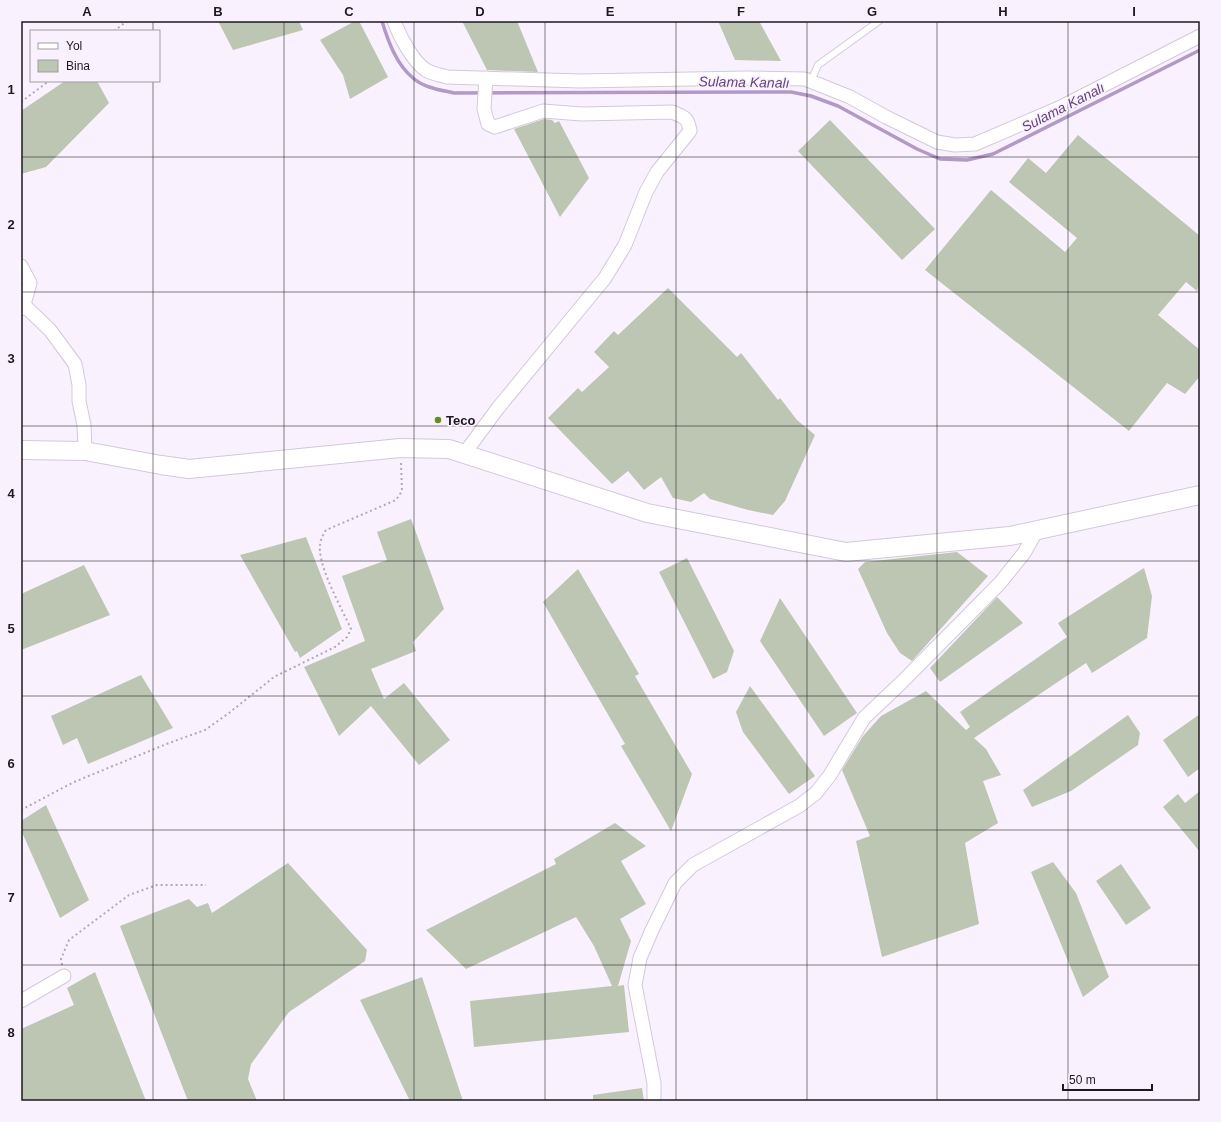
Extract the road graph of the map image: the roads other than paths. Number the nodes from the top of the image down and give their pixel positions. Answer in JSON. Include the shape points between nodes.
{"nodes":[{"id":1,"x":394,"y":21,"type":"edge"},
{"id":2,"x":879,"y":21,"type":"edge"},
{"id":3,"x":1200,"y":36,"type":"edge"},
{"id":4,"x":811,"y":81,"type":"junction"},
{"id":5,"x":486,"y":88,"type":"junction"},
{"id":6,"x":21,"y":266,"type":"edge"},
{"id":7,"x":22,"y":308,"type":"edge"},
{"id":8,"x":21,"y":450,"type":"edge"},
{"id":9,"x":85,"y":450,"type":"junction"},
{"id":10,"x":464,"y":454,"type":"junction"},
{"id":11,"x":1200,"y":495,"type":"edge"},
{"id":12,"x":1037,"y":530,"type":"junction"},
{"id":13,"x":64,"y":976,"type":"road end"},
{"id":14,"x":21,"y":1001,"type":"edge"},
{"id":15,"x":654,"y":1101,"type":"edge"}],
"edges":[{"from":1,"to":5,"type":"street","via":[[411,55],[426,70]]},
{"from":2,"to":4,"type":"lane","via":[[818,65]]},
{"from":3,"to":4,"type":"street","via":[[1059,108],[975,144],[955,145],[937,142],[850,97]]},
{"from":4,"to":5,"type":"street","via":[[746,78],[580,81]]},
{"from":5,"to":10,"type":"street","via":[[484,109],[488,124],[495,127],[543,111],[582,114],[672,112],[685,117],[690,131],[657,172],[646,192],[626,245],[605,278],[503,401]]},
{"from":6,"to":7,"type":"street","via":[[30,284]]},
{"from":7,"to":9,"type":"street","via":[[27,308],[50,330],[75,364]]},
{"from":8,"to":9,"type":"street"},
{"from":9,"to":10,"type":"street","via":[[188,469],[400,448],[449,449]]},
{"from":10,"to":12,"type":"street","via":[[647,513],[846,552],[1010,536]]},
{"from":11,"to":12,"type":"street"},
{"from":12,"to":15,"type":"street","via":[[1024,553],[1000,583],[864,718],[830,775],[816,793],[799,806],[693,864],[675,883],[640,958],[635,986],[654,1083]]},
{"from":13,"to":14,"type":"street"}]}
